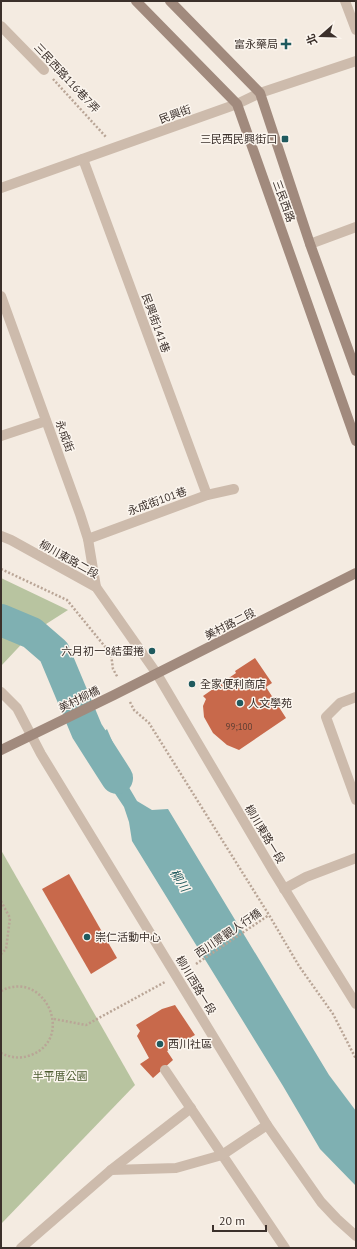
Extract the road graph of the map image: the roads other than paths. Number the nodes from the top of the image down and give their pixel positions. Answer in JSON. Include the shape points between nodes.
{"nodes":[{"id":1,"x":136,"y":1,"type":"edge"},
{"id":2,"x":171,"y":1,"type":"edge"},
{"id":3,"x":345,"y":1,"type":"edge"},
{"id":4,"x":1,"y":26,"type":"edge"},
{"id":5,"x":356,"y":30,"type":"edge"},
{"id":6,"x":356,"y":61,"type":"edge"},
{"id":7,"x":44,"y":70,"type":"road end"},
{"id":8,"x":260,"y":93,"type":"junction"},
{"id":9,"x":237,"y":104,"type":"junction"},
{"id":10,"x":83,"y":159,"type":"junction"},
{"id":11,"x":1,"y":188,"type":"edge"},
{"id":12,"x":356,"y":227,"type":"edge"},
{"id":13,"x":310,"y":244,"type":"junction"},
{"id":14,"x":1,"y":296,"type":"edge"},
{"id":15,"x":356,"y":371,"type":"edge"},
{"id":16,"x":46,"y":420,"type":"junction"},
{"id":17,"x":1,"y":436,"type":"edge"},
{"id":18,"x":356,"y":441,"type":"edge"},
{"id":19,"x":234,"y":489,"type":"dead end"},
{"id":20,"x":207,"y":495,"type":"junction"},
{"id":21,"x":1,"y":536,"type":"edge"},
{"id":22,"x":88,"y":539,"type":"junction"},
{"id":23,"x":356,"y":573,"type":"edge"},
{"id":24,"x":96,"y":587,"type":"junction"},
{"id":25,"x":156,"y":674,"type":"junction"},
{"id":26,"x":1,"y":692,"type":"edge"},
{"id":27,"x":114,"y":695,"type":"joint"},
{"id":28,"x":356,"y":697,"type":"edge"},
{"id":29,"x":31,"y":736,"type":"junction"},
{"id":30,"x":1,"y":750,"type":"edge"},
{"id":31,"x":356,"y":800,"type":"edge"},
{"id":32,"x":356,"y":858,"type":"edge"},
{"id":33,"x":284,"y":889,"type":"junction"},
{"id":34,"x":356,"y":1004,"type":"edge"},
{"id":35,"x":165,"y":1070,"type":"dead end"},
{"id":36,"x":191,"y":1108,"type":"junction"},
{"id":37,"x":267,"y":1125,"type":"junction"},
{"id":38,"x":222,"y":1155,"type":"junction"},
{"id":39,"x":111,"y":1170,"type":"junction"},
{"id":40,"x":356,"y":1236,"type":"edge"},
{"id":41,"x":21,"y":1248,"type":"edge"},
{"id":42,"x":285,"y":1248,"type":"edge"}],
"edges":[{"from":1,"to":9,"type":"street","name":"三民西路"},
{"from":2,"to":8,"type":"street","name":"三民西路"},
{"from":3,"to":5,"type":"street"},
{"from":4,"to":7,"type":"street","name":"三民西路116巷7弄"},
{"from":6,"to":8,"type":"street","name":"民興街"},
{"from":8,"to":9,"type":"street","name":"民興街"},
{"from":8,"to":13,"type":"street","name":"三民西路"},
{"from":9,"to":10,"type":"street","name":"民興街"},
{"from":9,"to":18,"type":"street","name":"三民西路"},
{"from":10,"to":11,"type":"street","name":"民興街"},
{"from":10,"to":20,"type":"street","name":"民興街141巷"},
{"from":12,"to":13,"type":"street"},
{"from":13,"to":15,"type":"street","name":"三民西路"},
{"from":14,"to":16,"type":"street","name":"永成街"},
{"from":16,"to":17,"type":"street"},
{"from":16,"to":22,"type":"street","name":"永成街"},
{"from":19,"to":20,"type":"street","name":"永成街101巷"},
{"from":20,"to":22,"type":"street","name":"永成街101巷"},
{"from":21,"to":24,"type":"street","name":"柳川東路二段"},
{"from":22,"to":24,"type":"street","name":"永成街"},
{"from":23,"to":25,"type":"street","name":"美村路二段"},
{"from":24,"to":25,"type":"street","name":"柳川東路二段"},
{"from":25,"to":27,"type":"street","name":"美村路二段"},
{"from":25,"to":33,"type":"street","name":"柳川東路一段"},
{"from":26,"to":29,"type":"street","name":"柳川西路一段","via":[[18,708]]},
{"from":27,"to":29,"type":"street","name":"美村柳橋"},
{"from":28,"to":31,"type":"street","via":[[340,703],[326,717]]},
{"from":29,"to":30,"type":"street"},
{"from":29,"to":37,"type":"street","name":"柳川西路一段"},
{"from":32,"to":33,"type":"street","via":[[306,877]]},
{"from":33,"to":34,"type":"street","name":"柳川東路一段"},
{"from":35,"to":36,"type":"street"},
{"from":36,"to":38,"type":"street"},
{"from":36,"to":39,"type":"street"},
{"from":37,"to":38,"type":"street"},
{"from":37,"to":40,"type":"street","name":"柳川西路一段","via":[[321,1202]]},
{"from":38,"to":39,"type":"street","via":[[176,1168]]},
{"from":38,"to":42,"type":"street"},
{"from":39,"to":41,"type":"street"}]}
